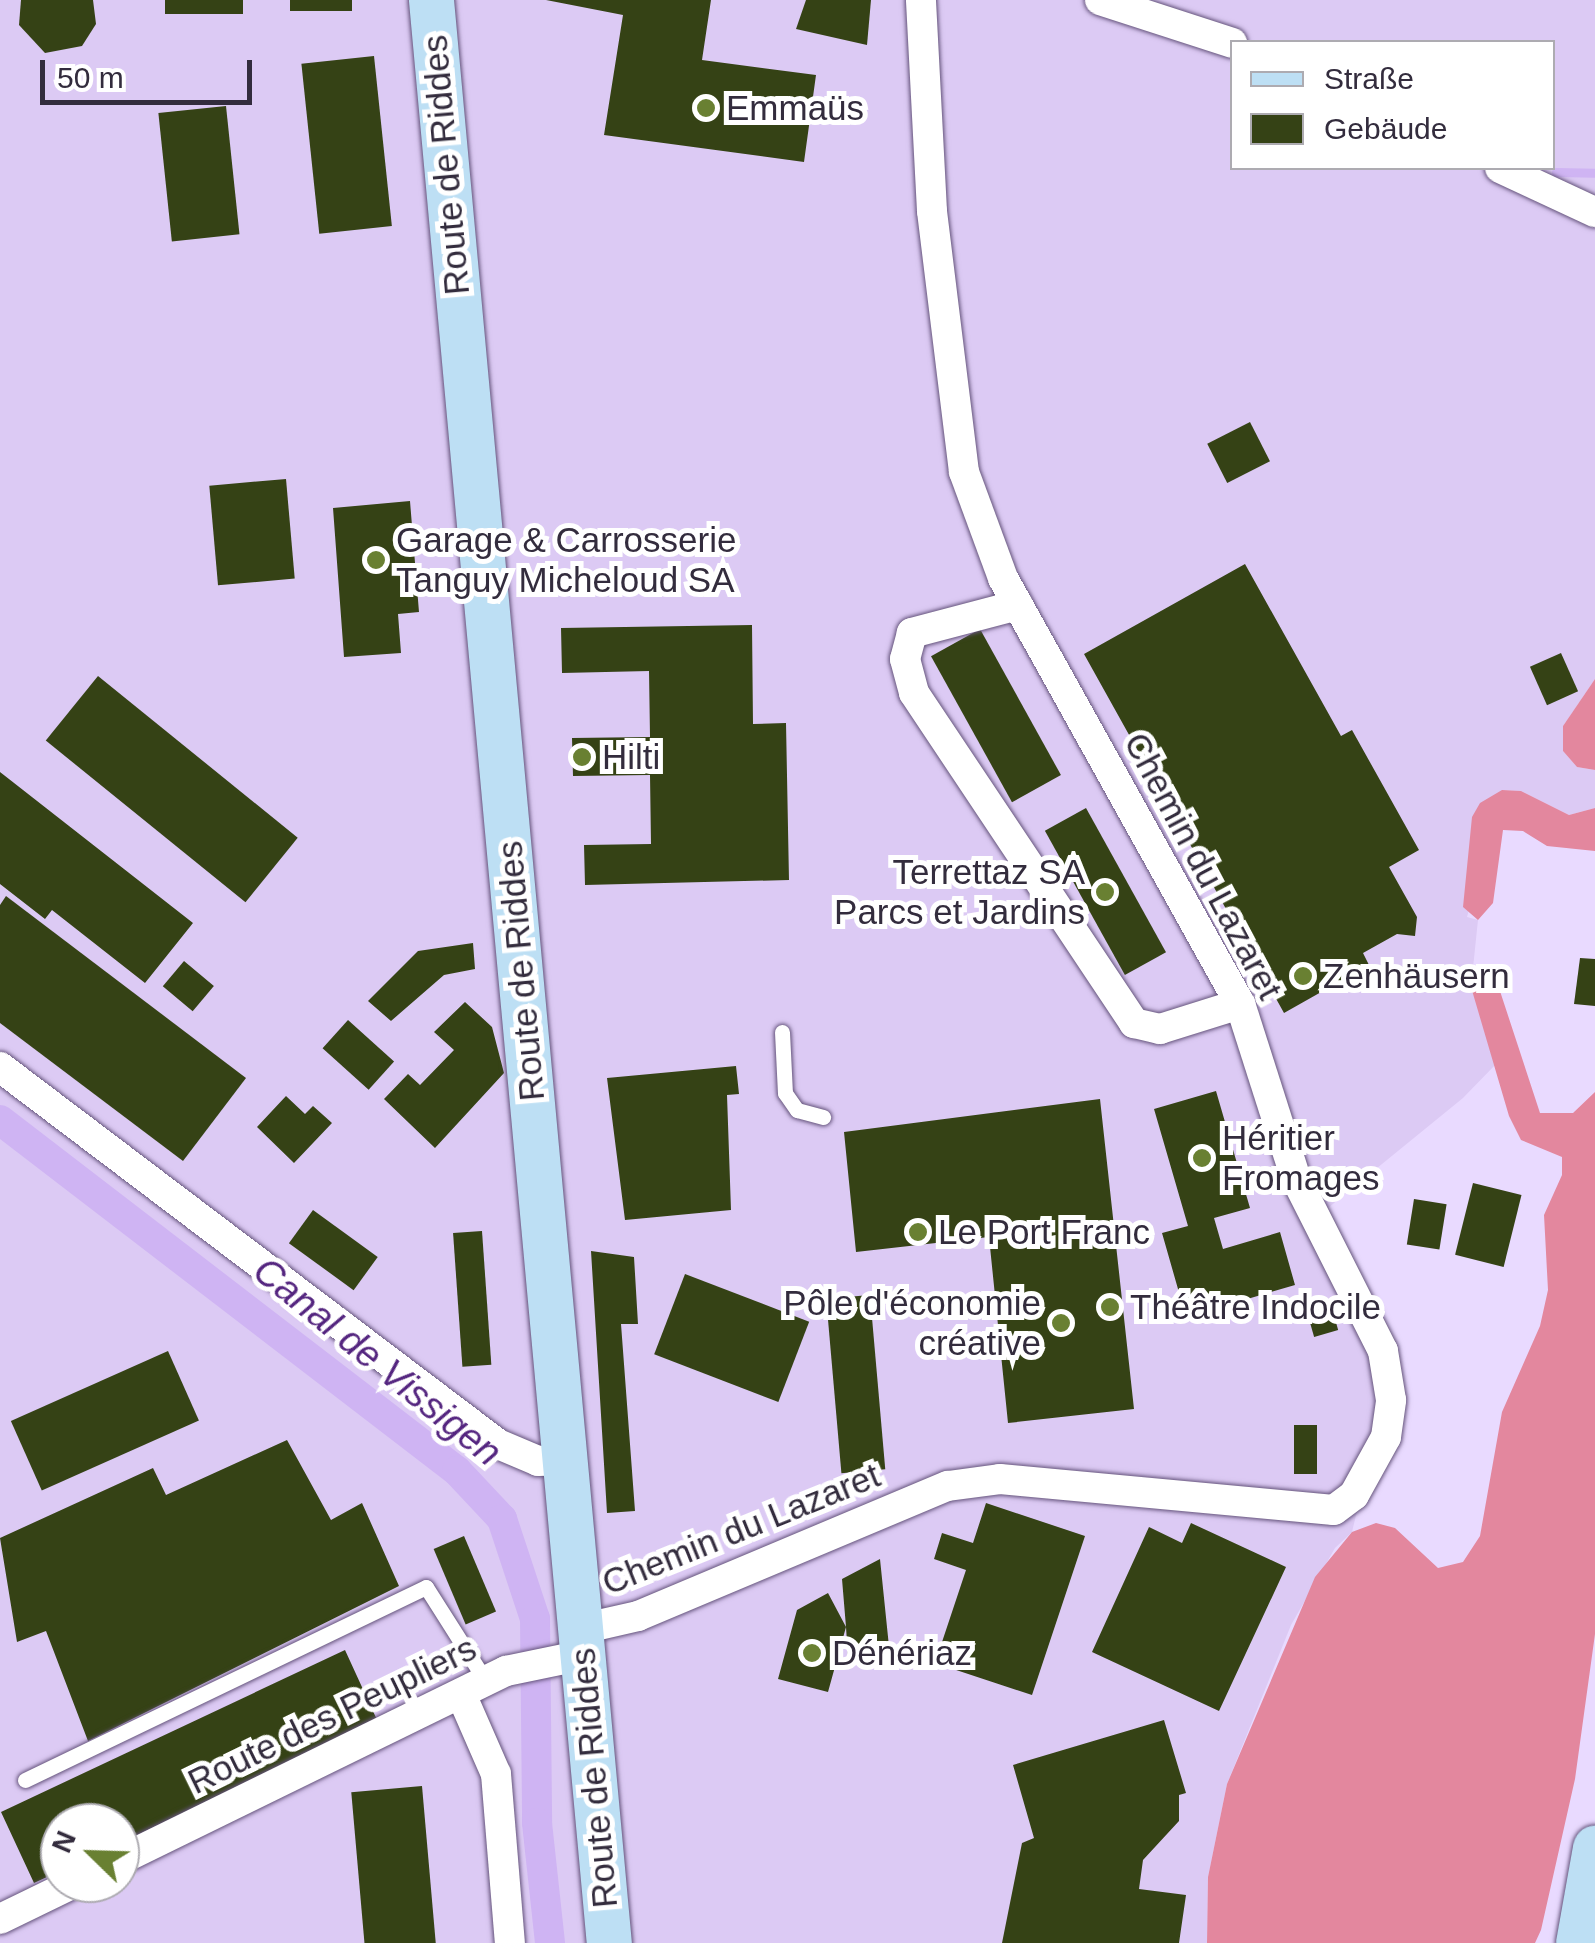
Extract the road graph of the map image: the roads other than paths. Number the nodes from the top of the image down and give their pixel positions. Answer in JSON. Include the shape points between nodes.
{"nodes":[{"id":1,"x":431,"y":0,"type":"edge"},
{"id":2,"x":921,"y":0,"type":"edge"},
{"id":3,"x":1100,"y":0,"type":"edge"},
{"id":4,"x":1230,"y":42,"type":"edge"},
{"id":5,"x":1504,"y":170,"type":"edge"},
{"id":6,"x":1595,"y":212,"type":"edge"},
{"id":7,"x":1018,"y":605,"type":"junction"},
{"id":8,"x":1240,"y":1004,"type":"junction"},
{"id":9,"x":782,"y":1032,"type":"dead end"},
{"id":10,"x":0,"y":1068,"type":"edge"},
{"id":11,"x":823,"y":1118,"type":"dead end"},
{"id":12,"x":566,"y":1460,"type":"junction"},
{"id":13,"x":572,"y":1648,"type":"junction"},
{"id":14,"x":484,"y":1682,"type":"junction"},
{"id":15,"x":26,"y":1780,"type":"dead end"},
{"id":16,"x":1595,"y":1848,"type":"edge"},
{"id":17,"x":140,"y":1850,"type":"edge"},
{"id":18,"x":40,"y":1900,"type":"edge"},
{"id":19,"x":0,"y":1919,"type":"edge"},
{"id":20,"x":510,"y":1943,"type":"edge"},
{"id":21,"x":609,"y":1943,"type":"edge"},
{"id":22,"x":1578,"y":1943,"type":"edge"}],
"edges":[{"from":1,"to":12,"type":"street","name":"Route de Riddes"},
{"from":2,"to":7,"type":"street","name":"Chemin du Lazaret","via":[[934,229],[964,472]]},
{"from":3,"to":4,"type":"street"},
{"from":5,"to":6,"type":"street"},
{"from":7,"to":8,"type":"street","name":"Chemin du Lazaret"},
{"from":7,"to":8,"type":"street","via":[[912,632],[905,659],[914,693],[1134,1023],[1160,1029]]},
{"from":8,"to":13,"type":"street","name":"Chemin du Lazaret","via":[[1296,1180],[1373,1325],[1389,1374],[1386,1437],[1354,1495],[1334,1510],[1000,1479],[948,1486]]},
{"from":9,"to":11,"type":"lane","via":[[785,1094],[797,1110]]},
{"from":10,"to":12,"type":"street","via":[[498,1444],[518,1456]]},
{"from":12,"to":13,"type":"street","name":"Route de Riddes"},
{"from":13,"to":14,"type":"street","name":"Route des Peupliers"},
{"from":13,"to":21,"type":"street","name":"Route de Riddes"},
{"from":14,"to":15,"type":"lane","via":[[426,1587]]},
{"from":14,"to":17,"type":"street","name":"Route des Peupliers"},
{"from":14,"to":20,"type":"street"},
{"from":16,"to":22,"type":"street"},
{"from":18,"to":19,"type":"street"}]}
